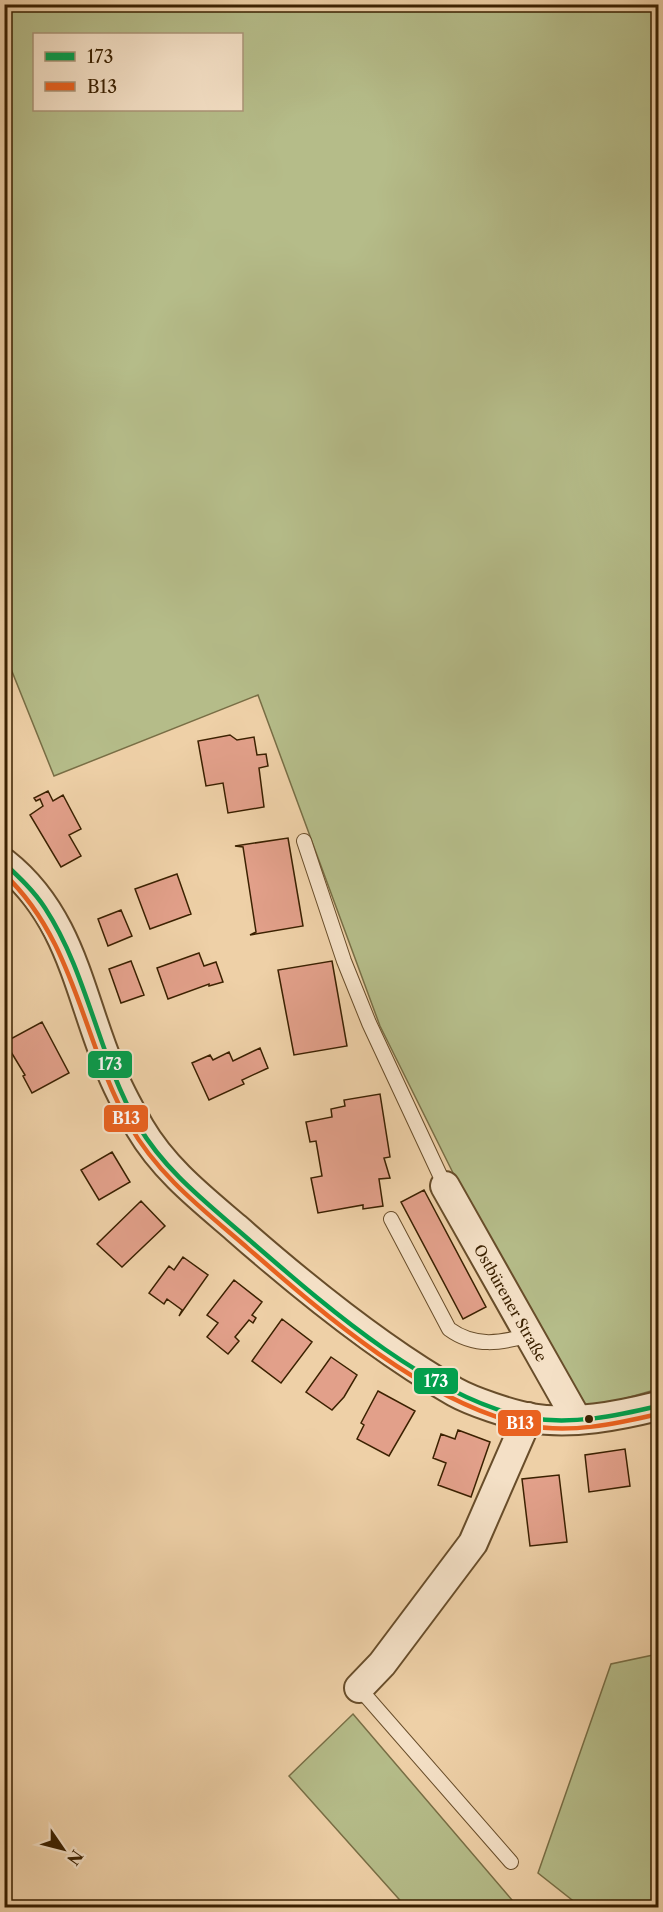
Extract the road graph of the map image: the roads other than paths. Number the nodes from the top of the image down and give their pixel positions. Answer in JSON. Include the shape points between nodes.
{"nodes":[{"id":1,"x":304,"y":841,"type":"dead end"},
{"id":2,"x":4,"y":863,"type":"edge"},
{"id":3,"x":446,"y":1186,"type":"joint"},
{"id":4,"x":391,"y":1220,"type":"dead end"},
{"id":5,"x":530,"y":1335,"type":"junction"},
{"id":6,"x":658,"y":1406,"type":"edge"},
{"id":7,"x":528,"y":1418,"type":"junction"},
{"id":8,"x":576,"y":1418,"type":"junction"},
{"id":9,"x":359,"y":1688,"type":"joint"},
{"id":10,"x":511,"y":1862,"type":"dead end"}],
"edges":[{"from":1,"to":3,"type":"lane","via":[[364,1012]]},
{"from":2,"to":7,"type":"street","via":[[27,881],[68,949],[109,1067],[160,1159],[288,1274],[385,1345],[457,1393]]},
{"from":3,"to":5,"type":"street","name":"Ostbürener Straße"},
{"from":4,"to":5,"type":"lane","via":[[449,1329],[460,1337],[482,1343],[501,1344]]},
{"from":5,"to":8,"type":"street","name":"Ostbürener Straße"},
{"from":6,"to":8,"type":"street","via":[[620,1415]]},
{"from":7,"to":8,"type":"street"},
{"from":7,"to":9,"type":"street","via":[[473,1543],[382,1664]]},
{"from":9,"to":10,"type":"lane"}]}
